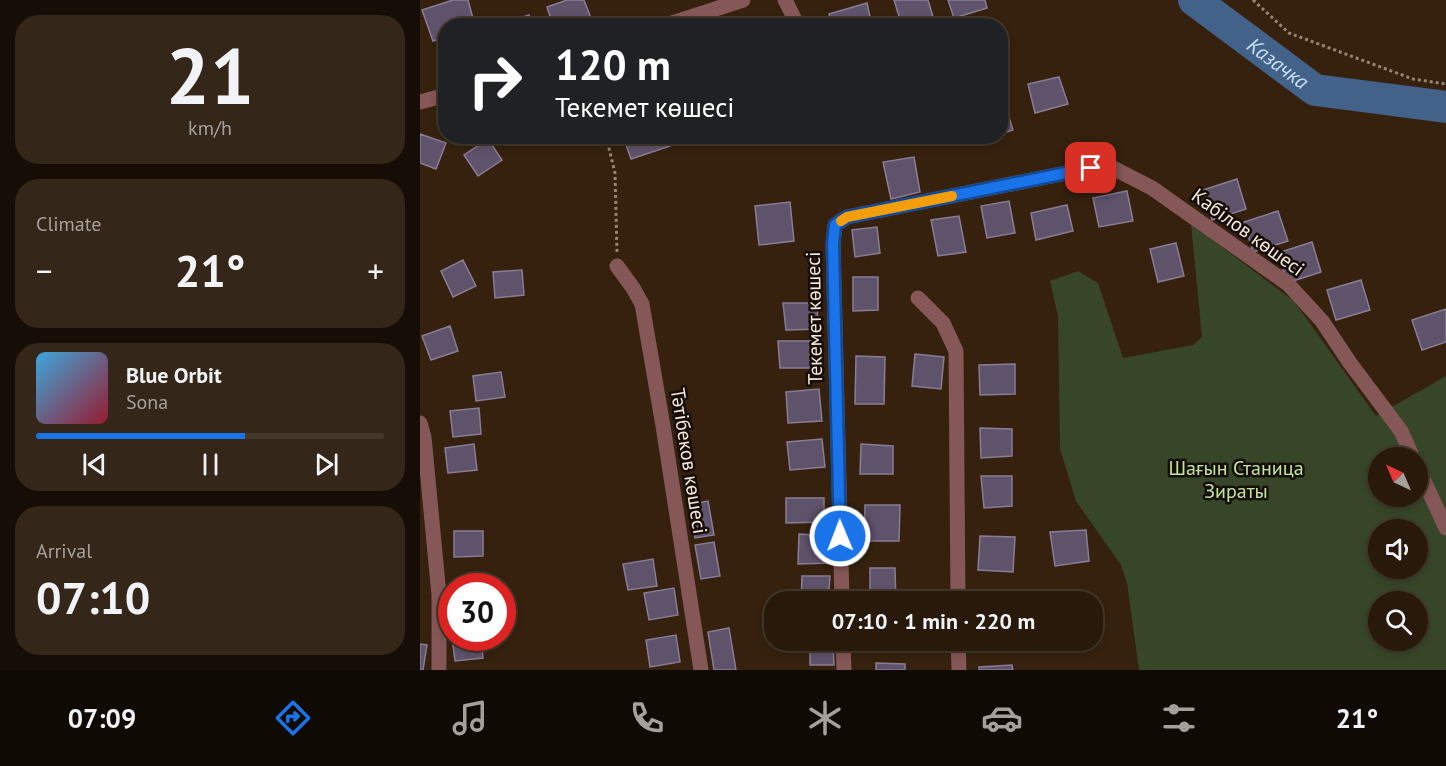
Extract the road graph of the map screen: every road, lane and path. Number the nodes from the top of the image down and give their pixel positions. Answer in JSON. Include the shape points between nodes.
{"nodes":[{"id":1,"x":743,"y":0,"type":"edge"},
{"id":2,"x":785,"y":0,"type":"edge"},
{"id":3,"x":1253,"y":0,"type":"edge"},
{"id":4,"x":688,"y":18,"type":"edge"},
{"id":5,"x":794,"y":18,"type":"edge"},
{"id":6,"x":1446,"y":84,"type":"edge"},
{"id":7,"x":438,"y":97,"type":"edge"},
{"id":8,"x":420,"y":102,"type":"edge"},
{"id":9,"x":608,"y":144,"type":"edge"},
{"id":10,"x":1091,"y":168,"type":"joint"},
{"id":11,"x":617,"y":266,"type":"joint"},
{"id":12,"x":918,"y":298,"type":"dead end"},
{"id":13,"x":420,"y":423,"type":"edge"},
{"id":14,"x":1408,"y":447,"type":"edge"},
{"id":15,"x":1428,"y":489,"type":"edge"},
{"id":16,"x":1446,"y":528,"type":"edge"},
{"id":17,"x":842,"y":591,"type":"edge"},
{"id":18,"x":958,"y":591,"type":"edge"},
{"id":19,"x":843,"y":651,"type":"edge"},
{"id":20,"x":958,"y":651,"type":"edge"},
{"id":21,"x":439,"y":670,"type":"edge"},
{"id":22,"x":701,"y":670,"type":"edge"},
{"id":23,"x":844,"y":670,"type":"edge"},
{"id":24,"x":959,"y":670,"type":"edge"}],
"edges":[{"from":1,"to":4,"type":"street"},
{"from":2,"to":5,"type":"street"},
{"from":3,"to":6,"type":"path","via":[[1289,33],[1413,80]]},
{"from":7,"to":8,"type":"street"},
{"from":9,"to":11,"type":"path","via":[[615,173]]},
{"from":10,"to":14,"type":"street","name":"Кабілов көшесі","via":[[1113,168],[1152,188],[1288,284],[1322,321],[1401,431]]},
{"from":10,"to":17,"type":"street","name":"Текемет көшесі","via":[[847,217],[835,225]]},
{"from":11,"to":22,"type":"street","name":"Тәтібеков көшесі","via":[[642,304]]},
{"from":12,"to":18,"type":"street","via":[[943,323],[956,351]]},
{"from":13,"to":21,"type":"street","via":[[439,595]]},
{"from":15,"to":16,"type":"street"},
{"from":19,"to":23,"type":"street"},
{"from":20,"to":24,"type":"street"}]}
